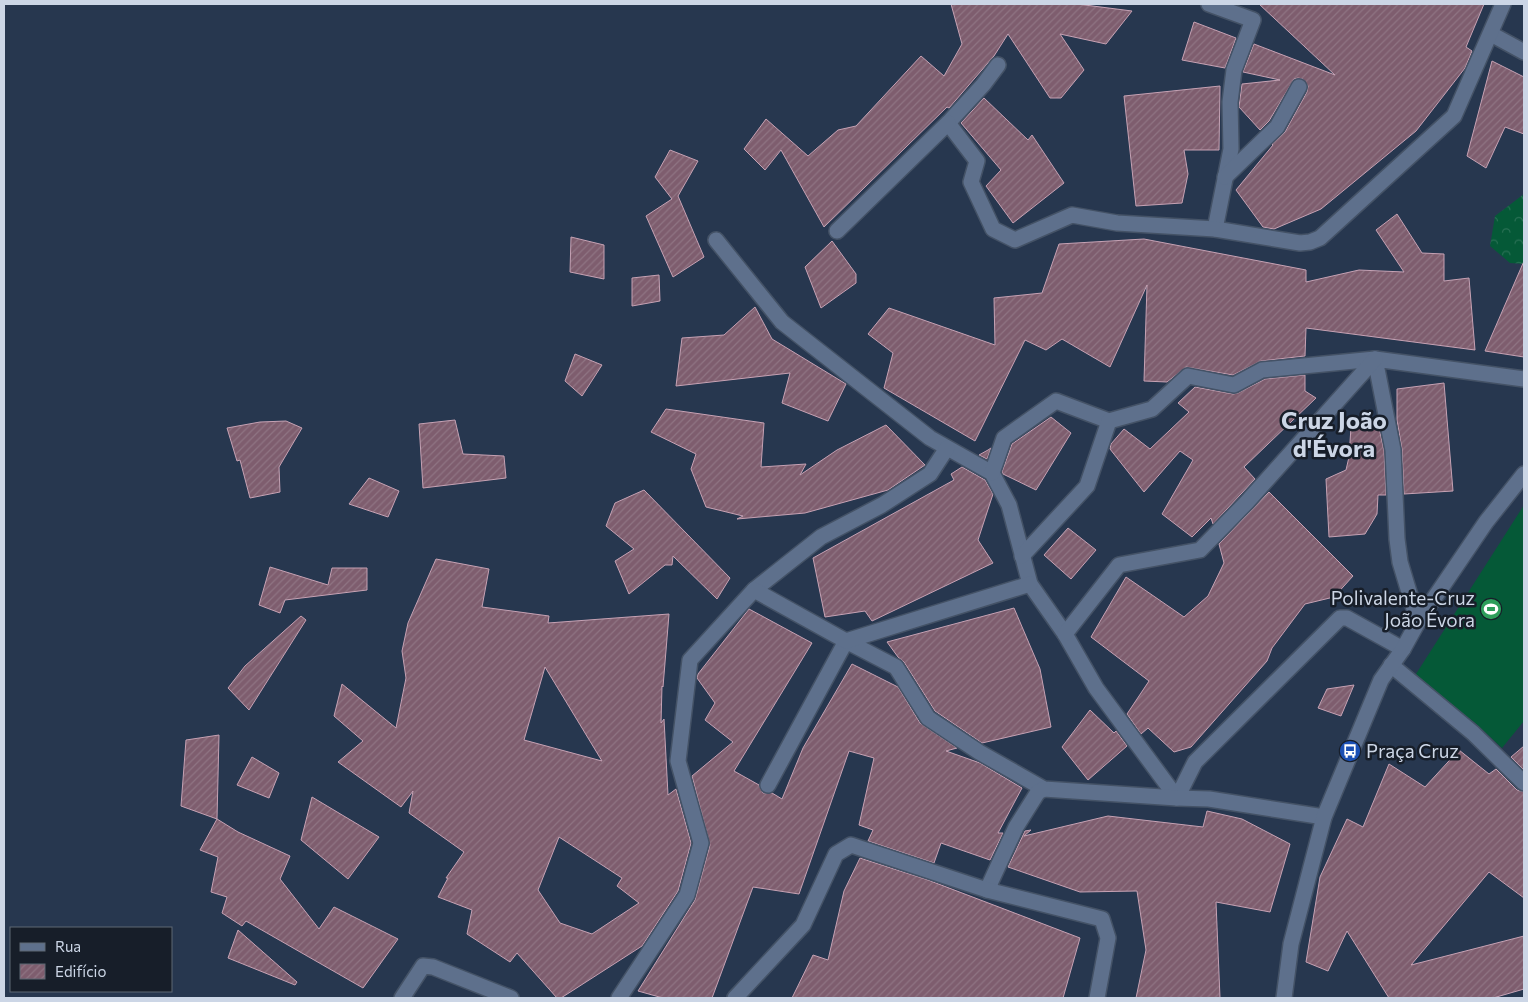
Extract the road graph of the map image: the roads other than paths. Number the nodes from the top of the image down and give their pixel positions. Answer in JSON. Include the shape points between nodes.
{"nodes":[{"id":1,"x":1209,"y":4,"type":"edge"},
{"id":2,"x":1504,"y":4,"type":"edge"},
{"id":3,"x":1491,"y":34,"type":"junction"},
{"id":4,"x":1524,"y":52,"type":"edge"},
{"id":5,"x":998,"y":65,"type":"dead end"},
{"id":6,"x":1300,"y":87,"type":"dead end"},
{"id":7,"x":948,"y":123,"type":"junction"},
{"id":8,"x":1225,"y":177,"type":"junction"},
{"id":9,"x":1214,"y":229,"type":"junction"},
{"id":10,"x":837,"y":231,"type":"dead end"},
{"id":11,"x":716,"y":240,"type":"dead end"},
{"id":12,"x":1374,"y":358,"type":"junction"},
{"id":13,"x":1524,"y":379,"type":"edge"},
{"id":14,"x":1109,"y":421,"type":"junction"},
{"id":15,"x":948,"y":448,"type":"junction"},
{"id":16,"x":992,"y":473,"type":"junction"},
{"id":17,"x":1524,"y":474,"type":"edge"},
{"id":18,"x":1022,"y":556,"type":"junction"},
{"id":19,"x":1030,"y":584,"type":"junction"},
{"id":20,"x":754,"y":590,"type":"junction"},
{"id":21,"x":1418,"y":622,"type":"junction"},
{"id":22,"x":1065,"y":634,"type":"junction"},
{"id":23,"x":846,"y":641,"type":"junction"},
{"id":24,"x":1403,"y":649,"type":"junction"},
{"id":25,"x":1391,"y":665,"type":"junction"},
{"id":26,"x":1524,"y":783,"type":"edge"},
{"id":27,"x":768,"y":785,"type":"dead end"},
{"id":28,"x":1044,"y":789,"type":"junction"},
{"id":29,"x":1177,"y":798,"type":"junction"},
{"id":30,"x":1324,"y":817,"type":"junction"},
{"id":31,"x":987,"y":890,"type":"junction"},
{"id":32,"x":402,"y":998,"type":"edge"},
{"id":33,"x":511,"y":998,"type":"edge"},
{"id":34,"x":619,"y":998,"type":"edge"},
{"id":35,"x":735,"y":998,"type":"edge"},
{"id":36,"x":1097,"y":998,"type":"edge"},
{"id":37,"x":1284,"y":998,"type":"edge"}],
"edges":[{"from":1,"to":8,"type":"street","via":[[1253,20],[1234,70],[1230,102],[1231,149]]},
{"from":2,"to":3,"type":"street"},
{"from":3,"to":4,"type":"street"},
{"from":3,"to":9,"type":"street","via":[[1454,116],[1320,238],[1300,242]]},
{"from":5,"to":7,"type":"street"},
{"from":6,"to":8,"type":"street","via":[[1277,127]]},
{"from":7,"to":9,"type":"street","via":[[977,161],[971,182],[994,229],[1015,240],[1072,215],[1117,223]]},
{"from":7,"to":10,"type":"street"},
{"from":8,"to":9,"type":"street"},
{"from":11,"to":15,"type":"street","via":[[782,322],[930,438]]},
{"from":12,"to":13,"type":"street"},
{"from":12,"to":14,"type":"street","via":[[1262,370],[1234,385],[1188,376],[1152,409]]},
{"from":12,"to":21,"type":"street","via":[[1393,450],[1400,562]]},
{"from":12,"to":22,"type":"street","via":[[1247,502],[1200,550],[1119,564]]},
{"from":14,"to":16,"type":"street","via":[[1056,401],[1004,438]]},
{"from":14,"to":18,"type":"street","via":[[1087,486]]},
{"from":15,"to":16,"type":"street"},
{"from":15,"to":20,"type":"street","via":[[930,474],[882,505],[821,537]]},
{"from":16,"to":18,"type":"street","via":[[1009,505]]},
{"from":17,"to":21,"type":"street","via":[[1486,522]]},
{"from":18,"to":19,"type":"street"},
{"from":19,"to":22,"type":"street"},
{"from":19,"to":23,"type":"street"},
{"from":20,"to":23,"type":"street"},
{"from":20,"to":34,"type":"street","via":[[690,660],[678,761],[701,843],[687,895]]},
{"from":21,"to":24,"type":"street"},
{"from":22,"to":29,"type":"street","via":[[1096,688]]},
{"from":23,"to":27,"type":"street"},
{"from":23,"to":28,"type":"street","via":[[896,668],[928,718]]},
{"from":24,"to":25,"type":"street"},
{"from":24,"to":29,"type":"street","via":[[1347,618],[1340,618],[1195,762]]},
{"from":25,"to":26,"type":"street","via":[[1473,733]]},
{"from":25,"to":30,"type":"street","via":[[1380,680]]},
{"from":28,"to":29,"type":"street"},
{"from":28,"to":31,"type":"street","via":[[1038,792],[1016,827]]},
{"from":29,"to":30,"type":"street","via":[[1209,799]]},
{"from":30,"to":37,"type":"street","via":[[1291,944]]},
{"from":31,"to":35,"type":"street","via":[[851,845],[836,854],[803,925]]},
{"from":31,"to":36,"type":"street","via":[[1102,919],[1108,938]]},
{"from":32,"to":33,"type":"street","via":[[424,966]]}]}
